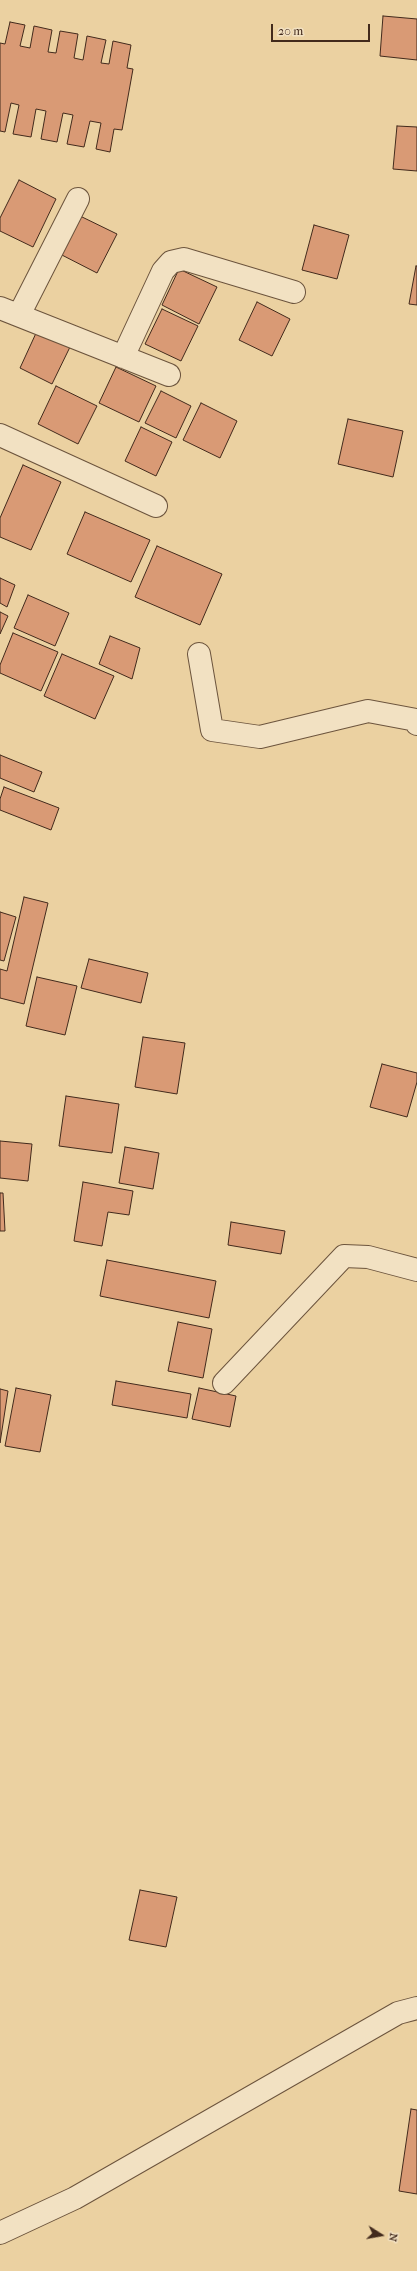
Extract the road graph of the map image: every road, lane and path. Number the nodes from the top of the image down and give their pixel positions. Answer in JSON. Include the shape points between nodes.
{"nodes":[{"id":1,"x":78,"y":199,"type":"dead end"},
{"id":2,"x":294,"y":292,"type":"dead end"},
{"id":3,"x":10,"y":312,"type":"edge"},
{"id":4,"x":123,"y":357,"type":"junction"},
{"id":5,"x":169,"y":375,"type":"dead end"},
{"id":6,"x":0,"y":435,"type":"edge"},
{"id":7,"x":156,"y":506,"type":"dead end"},
{"id":8,"x":199,"y":654,"type":"dead end"},
{"id":9,"x":417,"y":724,"type":"edge"},
{"id":10,"x":417,"y":1270,"type":"edge"},
{"id":11,"x":224,"y":1383,"type":"dead end"},
{"id":12,"x":417,"y":2008,"type":"edge"},
{"id":13,"x":0,"y":2233,"type":"edge"}],
"edges":[{"from":1,"to":3,"type":"street"},
{"from":2,"to":4,"type":"street","via":[[184,259],[171,262],[163,271]]},
{"from":3,"to":4,"type":"street"},
{"from":4,"to":5,"type":"street"},
{"from":6,"to":7,"type":"street"},
{"from":8,"to":9,"type":"street","via":[[212,730],[260,737],[368,711],[416,720]]},
{"from":10,"to":11,"type":"street","via":[[368,1257],[344,1256]]},
{"from":12,"to":13,"type":"street","via":[[398,2013],[75,2198]]}]}
